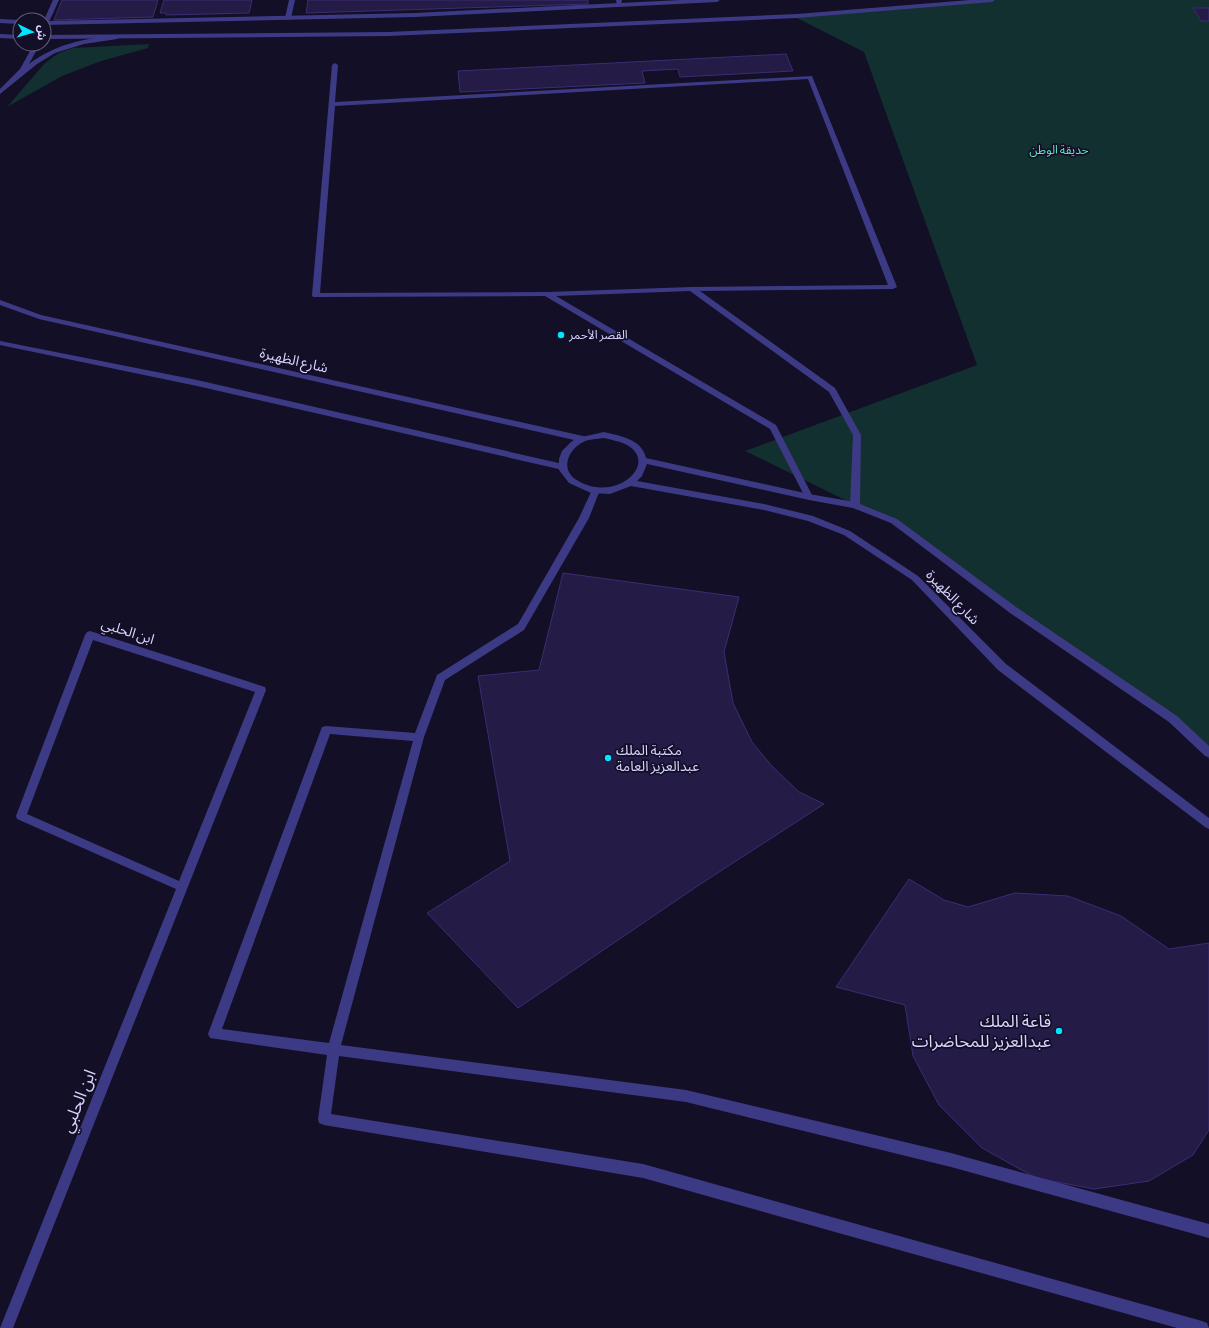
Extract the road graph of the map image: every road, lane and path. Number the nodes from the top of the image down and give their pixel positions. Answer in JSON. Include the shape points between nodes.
{"nodes":[{"id":1,"x":56,"y":0,"type":"edge"},
{"id":2,"x":292,"y":0,"type":"edge"},
{"id":3,"x":717,"y":0,"type":"edge"},
{"id":4,"x":992,"y":0,"type":"edge"},
{"id":5,"x":619,"y":2,"type":"edge"},
{"id":6,"x":50,"y":12,"type":"edge"},
{"id":7,"x":288,"y":18,"type":"junction"},
{"id":8,"x":0,"y":21,"type":"edge"},
{"id":9,"x":12,"y":22,"type":"edge"},
{"id":10,"x":52,"y":24,"type":"edge"},
{"id":11,"x":0,"y":36,"type":"edge"},
{"id":12,"x":144,"y":36,"type":"junction"},
{"id":13,"x":12,"y":37,"type":"edge"},
{"id":14,"x":52,"y":37,"type":"edge"},
{"id":15,"x":33,"y":52,"type":"edge"},
{"id":16,"x":335,"y":65,"type":"dead end"},
{"id":17,"x":11,"y":83,"type":"junction"},
{"id":18,"x":0,"y":92,"type":"edge"},
{"id":19,"x":332,"y":104,"type":"junction"},
{"id":20,"x":692,"y":289,"type":"junction"},
{"id":21,"x":547,"y":294,"type":"junction"},
{"id":22,"x":0,"y":302,"type":"edge"},
{"id":23,"x":0,"y":343,"type":"edge"},
{"id":24,"x":583,"y":439,"type":"junction"},
{"id":25,"x":643,"y":460,"type":"junction"},
{"id":26,"x":563,"y":467,"type":"junction"},
{"id":27,"x":631,"y":483,"type":"junction"},
{"id":28,"x":596,"y":490,"type":"junction"},
{"id":29,"x":809,"y":498,"type":"junction"},
{"id":30,"x":855,"y":505,"type":"junction"},
{"id":31,"x":419,"y":737,"type":"junction"},
{"id":32,"x":1209,"y":753,"type":"edge"},
{"id":33,"x":1209,"y":824,"type":"edge"},
{"id":34,"x":182,"y":887,"type":"junction"},
{"id":35,"x":334,"y":1049,"type":"junction"},
{"id":36,"x":1209,"y":1231,"type":"edge"},
{"id":37,"x":6,"y":1328,"type":"edge"},
{"id":38,"x":1202,"y":1328,"type":"edge"}],
"edges":[{"from":1,"to":6,"type":"street"},
{"from":2,"to":7,"type":"street"},
{"from":3,"to":5,"type":"street"},
{"from":4,"to":12,"type":"street","via":[[797,16],[488,30],[388,34]]},
{"from":5,"to":7,"type":"street","via":[[415,15]]},
{"from":7,"to":10,"type":"street"},
{"from":8,"to":9,"type":"street"},
{"from":11,"to":13,"type":"street"},
{"from":12,"to":14,"type":"street"},
{"from":12,"to":17,"type":"street","via":[[104,38],[66,47],[35,63]]},
{"from":15,"to":17,"type":"street","via":[[25,68]]},
{"from":16,"to":19,"type":"street"},
{"from":17,"to":18,"type":"street"},
{"from":19,"to":20,"type":"street","via":[[810,77],[893,286]]},
{"from":19,"to":21,"type":"street","via":[[316,295]]},
{"from":20,"to":21,"type":"street"},
{"from":20,"to":30,"type":"street","via":[[832,390],[857,435]]},
{"from":21,"to":29,"type":"street","via":[[773,427]]},
{"from":22,"to":24,"type":"street","name":"شارع الظهيرة","via":[[39,317]]},
{"from":23,"to":26,"type":"street","via":[[197,383]]},
{"from":24,"to":25,"type":"street","name":"شارع الظهيرة","via":[[604,435],[617,437],[636,447]]},
{"from":24,"to":26,"type":"street","name":"شارع الظهيرة","via":[[565,453]]},
{"from":25,"to":27,"type":"street","via":[[641,472]]},
{"from":25,"to":29,"type":"street","name":"شارع الظهيرة"},
{"from":26,"to":28,"type":"street","via":[[569,478],[577,485]]},
{"from":27,"to":28,"type":"street","via":[[614,490]]},
{"from":27,"to":33,"type":"street","name":"شارع الظهيرة","via":[[764,507],[810,518],[848,533],[916,578],[1002,667]]},
{"from":28,"to":31,"type":"street","via":[[584,518],[521,627],[441,678]]},
{"from":29,"to":30,"type":"street","name":"شارع الظهيرة"},
{"from":30,"to":32,"type":"street","name":"شارع الظهيرة","via":[[894,521],[1013,610],[1173,719]]},
{"from":31,"to":35,"type":"street"},
{"from":31,"to":35,"type":"street","via":[[326,730],[214,1034]]},
{"from":34,"to":34,"type":"street","name":"ابن الحلبي","via":[[21,816],[90,635],[261,690]]},
{"from":34,"to":37,"type":"street","name":"ابن الحلبي"},
{"from":35,"to":36,"type":"street","via":[[686,1096],[951,1160]]},
{"from":35,"to":38,"type":"street","via":[[324,1119],[643,1171]]}]}
